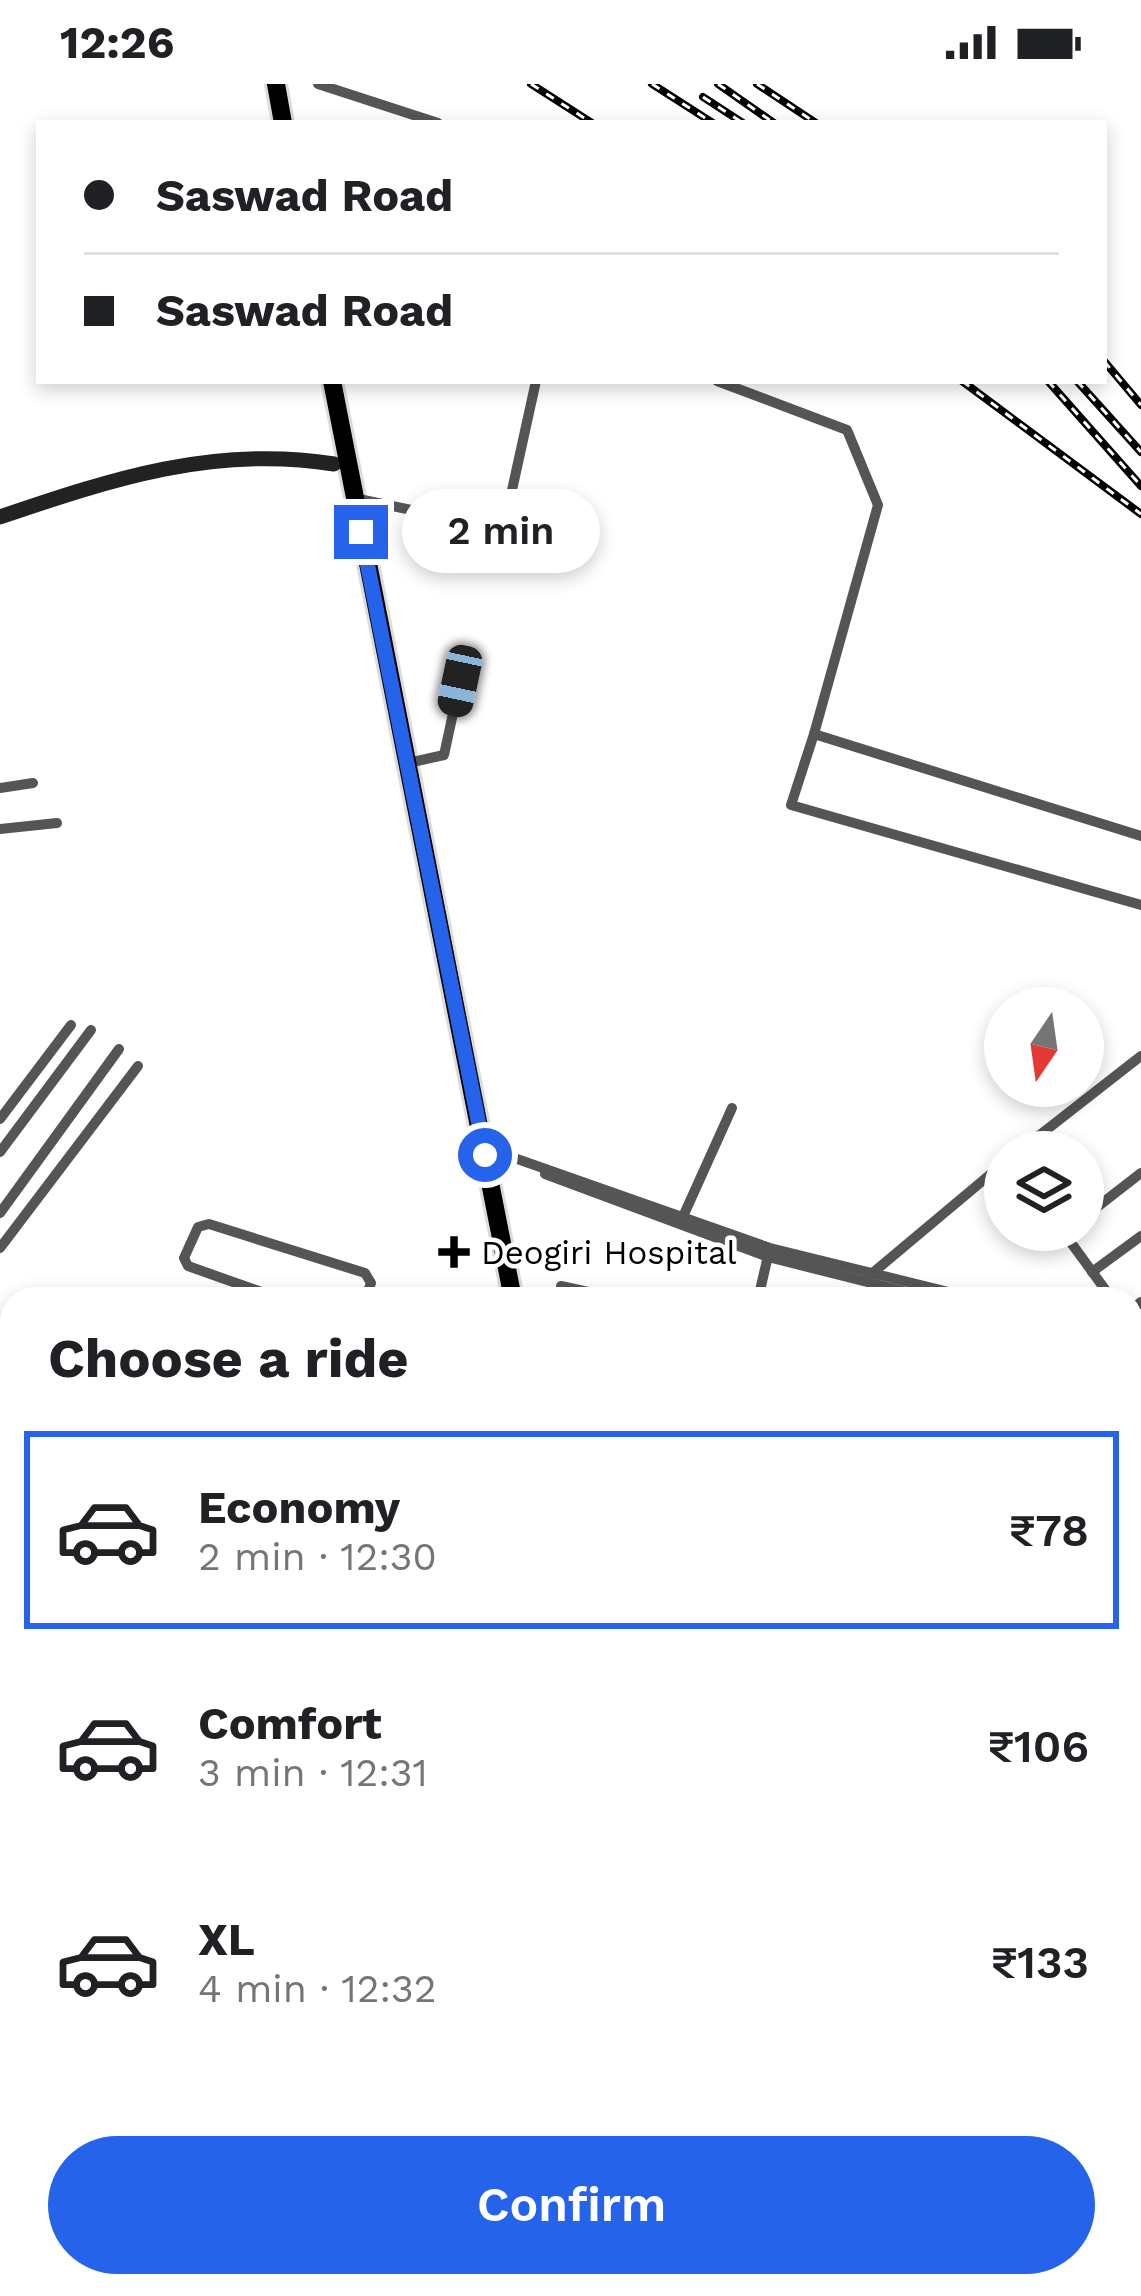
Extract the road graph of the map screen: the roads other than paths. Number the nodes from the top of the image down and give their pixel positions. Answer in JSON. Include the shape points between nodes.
{"nodes":[{"id":1,"x":275,"y":84,"type":"edge"},
{"id":2,"x":318,"y":84,"type":"edge"},
{"id":3,"x":282,"y":120,"type":"edge"},
{"id":4,"x":429,"y":120,"type":"edge"},
{"id":5,"x":333,"y":384,"type":"edge"},
{"id":6,"x":535,"y":384,"type":"edge"},
{"id":7,"x":725,"y":384,"type":"edge"},
{"id":8,"x":334,"y":464,"type":"dead end"},
{"id":9,"x":354,"y":498,"type":"junction"},
{"id":10,"x":0,"y":518,"type":"edge"},
{"id":11,"x":460,"y":681,"type":"dead end"},
{"id":12,"x":814,"y":734,"type":"junction"},
{"id":13,"x":404,"y":764,"type":"junction"},
{"id":14,"x":33,"y":783,"type":"dead end"},
{"id":15,"x":0,"y":788,"type":"edge"},
{"id":16,"x":57,"y":823,"type":"dead end"},
{"id":17,"x":0,"y":827,"type":"edge"},
{"id":18,"x":1141,"y":836,"type":"edge"},
{"id":19,"x":1141,"y":905,"type":"edge"},
{"id":20,"x":71,"y":1025,"type":"dead end"},
{"id":21,"x":91,"y":1030,"type":"dead end"},
{"id":22,"x":119,"y":1049,"type":"dead end"},
{"id":23,"x":1141,"y":1055,"type":"edge"},
{"id":24,"x":138,"y":1066,"type":"dead end"},
{"id":25,"x":732,"y":1108,"type":"dead end"},
{"id":26,"x":0,"y":1119,"type":"edge"},
{"id":27,"x":1045,"y":1131,"type":"edge"},
{"id":28,"x":484,"y":1151,"type":"junction"},
{"id":29,"x":0,"y":1152,"type":"edge"},
{"id":30,"x":1141,"y":1173,"type":"edge"},
{"id":31,"x":984,"y":1180,"type":"edge"},
{"id":32,"x":1104,"y":1202,"type":"edge"},
{"id":33,"x":0,"y":1213,"type":"edge"},
{"id":34,"x":682,"y":1220,"type":"junction"},
{"id":35,"x":6,"y":1228,"type":"edge"},
{"id":36,"x":1141,"y":1236,"type":"edge"},
{"id":37,"x":0,"y":1248,"type":"edge"},
{"id":38,"x":1077,"y":1251,"type":"edge"},
{"id":39,"x":769,"y":1253,"type":"junction"},
{"id":40,"x":1092,"y":1272,"type":"junction"},
{"id":41,"x":868,"y":1277,"type":"junction"},
{"id":42,"x":561,"y":1286,"type":"dead end"},
{"id":43,"x":247,"y":1287,"type":"edge"},
{"id":44,"x":370,"y":1287,"type":"edge"},
{"id":45,"x":511,"y":1287,"type":"edge"},
{"id":46,"x":566,"y":1287,"type":"edge"},
{"id":47,"x":761,"y":1287,"type":"edge"},
{"id":48,"x":899,"y":1287,"type":"edge"},
{"id":49,"x":1103,"y":1287,"type":"edge"}],
"edges":[{"from":1,"to":3,"type":"highway"},
{"from":2,"to":4,"type":"street"},
{"from":5,"to":9,"type":"highway"},
{"from":6,"to":9,"type":"street","via":[[505,523]]},
{"from":7,"to":12,"type":"street","via":[[847,430],[878,498]]},
{"from":8,"to":10,"type":"street","via":[[212,458],[119,476]]},
{"from":9,"to":13,"type":"highway"},
{"from":11,"to":13,"type":"street","via":[[444,755]]},
{"from":12,"to":18,"type":"street"},
{"from":12,"to":19,"type":"street","via":[[791,805]]},
{"from":13,"to":28,"type":"highway"},
{"from":14,"to":15,"type":"street"},
{"from":16,"to":17,"type":"street"},
{"from":20,"to":26,"type":"street"},
{"from":21,"to":29,"type":"street"},
{"from":22,"to":33,"type":"street"},
{"from":23,"to":27,"type":"street"},
{"from":24,"to":35,"type":"street"},
{"from":25,"to":34,"type":"street"},
{"from":28,"to":34,"type":"street"},
{"from":28,"to":45,"type":"highway"},
{"from":30,"to":32,"type":"street"},
{"from":31,"to":41,"type":"street"},
{"from":34,"to":39,"type":"street"},
{"from":35,"to":37,"type":"street"},
{"from":36,"to":40,"type":"street"},
{"from":38,"to":40,"type":"street"},
{"from":39,"to":41,"type":"street"},
{"from":39,"to":47,"type":"street"},
{"from":40,"to":49,"type":"street"},
{"from":41,"to":48,"type":"street"},
{"from":42,"to":46,"type":"street"},
{"from":43,"to":44,"type":"street","via":[[188,1266],[198,1227],[209,1223],[365,1273]]}]}
